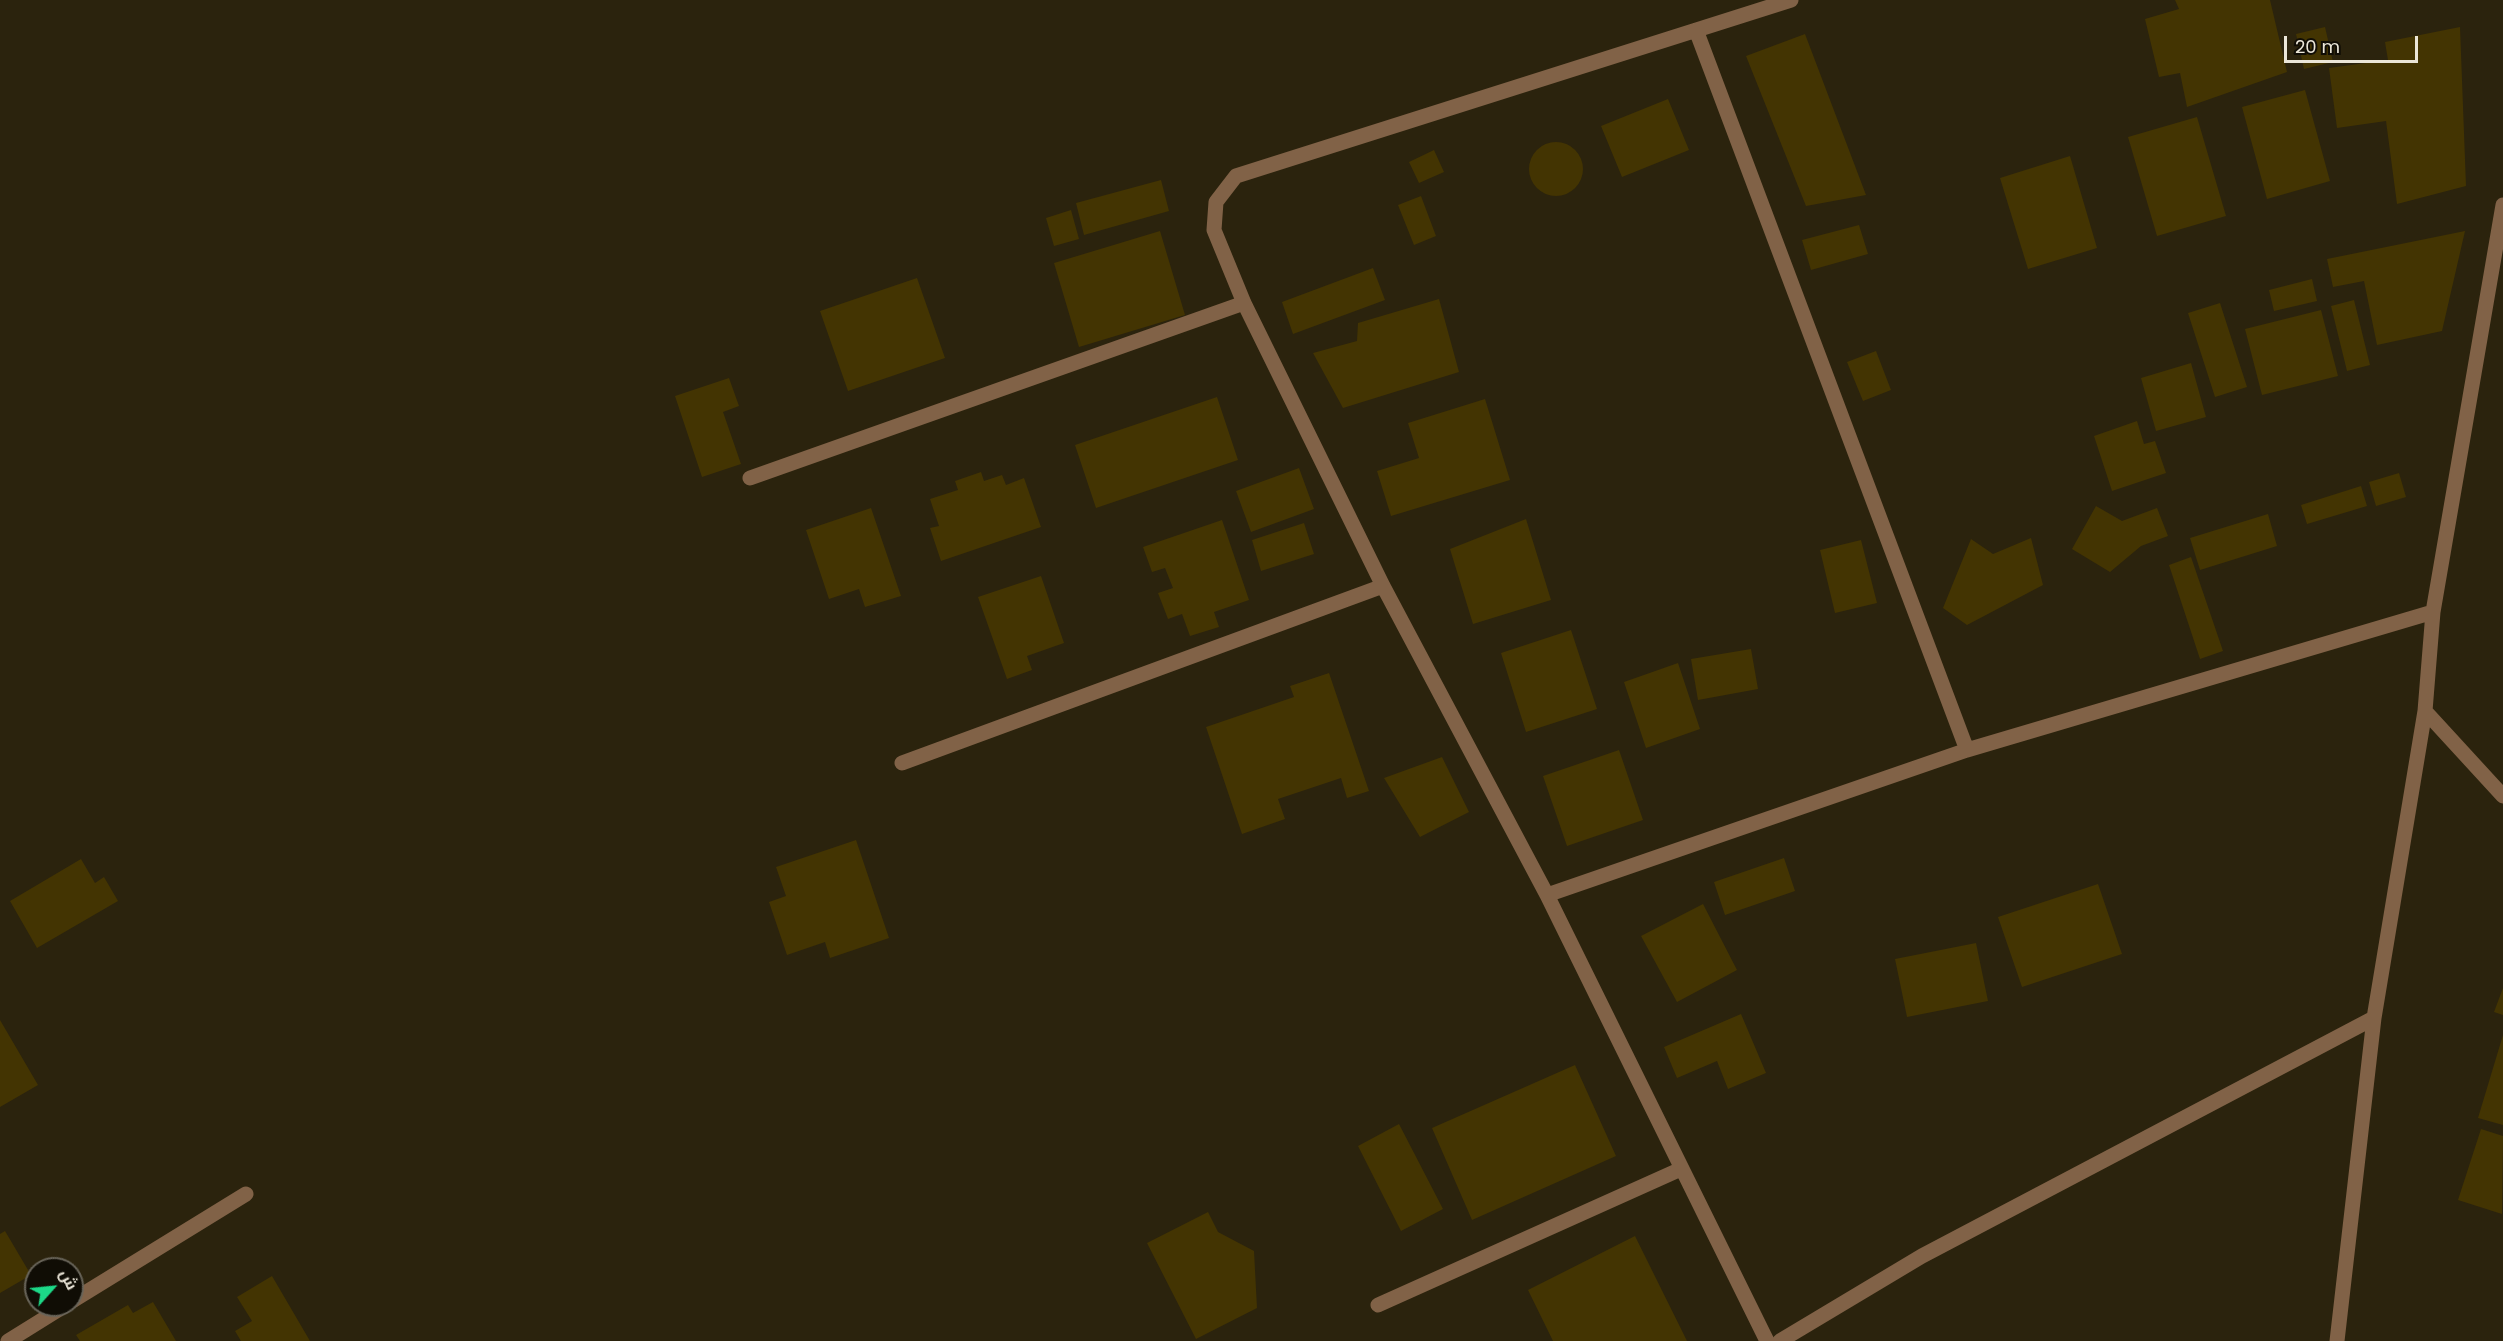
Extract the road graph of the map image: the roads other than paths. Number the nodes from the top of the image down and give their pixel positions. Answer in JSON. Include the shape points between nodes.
{"nodes":[{"id":1,"x":1791,"y":0,"type":"edge"},
{"id":2,"x":1696,"y":30,"type":"junction"},
{"id":3,"x":2503,"y":205,"type":"edge"},
{"id":4,"x":1244,"y":303,"type":"junction"},
{"id":5,"x":750,"y":478,"type":"dead end"},
{"id":6,"x":1383,"y":586,"type":"junction"},
{"id":7,"x":2433,"y":612,"type":"junction"},
{"id":8,"x":2425,"y":711,"type":"junction"},
{"id":9,"x":1966,"y":750,"type":"junction"},
{"id":10,"x":902,"y":763,"type":"dead end"},
{"id":11,"x":2503,"y":796,"type":"edge"},
{"id":12,"x":1547,"y":895,"type":"junction"},
{"id":13,"x":2374,"y":1018,"type":"junction"},
{"id":14,"x":1681,"y":1169,"type":"junction"},
{"id":15,"x":246,"y":1194,"type":"dead end"},
{"id":16,"x":84,"y":1294,"type":"edge"},
{"id":17,"x":1378,"y":1305,"type":"dead end"},
{"id":18,"x":47,"y":1317,"type":"edge"},
{"id":19,"x":8,"y":1341,"type":"edge"},
{"id":20,"x":1767,"y":1341,"type":"edge"},
{"id":21,"x":1780,"y":1341,"type":"edge"},
{"id":22,"x":2337,"y":1341,"type":"edge"}],
"edges":[{"from":1,"to":2,"type":"street"},
{"from":2,"to":4,"type":"street","via":[[1236,176],[1216,202],[1214,230]]},
{"from":2,"to":9,"type":"street"},
{"from":3,"to":7,"type":"street"},
{"from":4,"to":5,"type":"street"},
{"from":4,"to":6,"type":"street"},
{"from":6,"to":10,"type":"street"},
{"from":6,"to":12,"type":"street"},
{"from":7,"to":8,"type":"street"},
{"from":7,"to":9,"type":"street"},
{"from":8,"to":11,"type":"street"},
{"from":8,"to":13,"type":"street"},
{"from":9,"to":12,"type":"street"},
{"from":12,"to":14,"type":"street"},
{"from":13,"to":21,"type":"street","via":[[1922,1256]]},
{"from":13,"to":22,"type":"street"},
{"from":14,"to":17,"type":"street"},
{"from":14,"to":20,"type":"street"},
{"from":15,"to":16,"type":"street"},
{"from":18,"to":19,"type":"street"}]}
